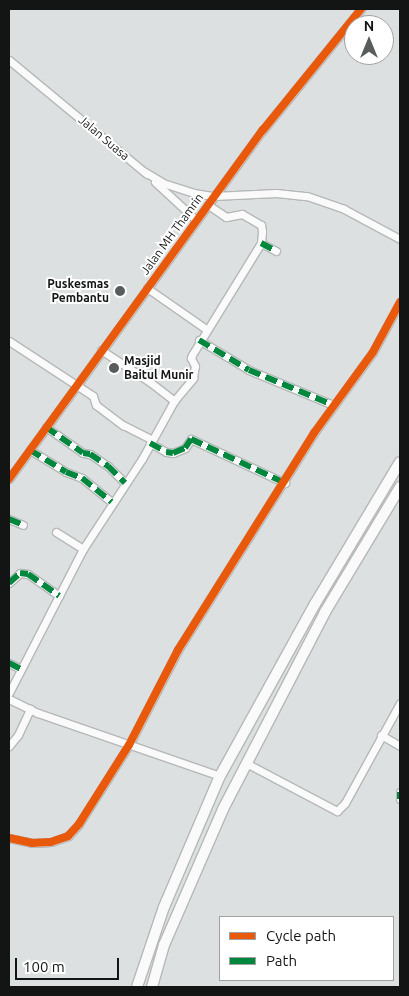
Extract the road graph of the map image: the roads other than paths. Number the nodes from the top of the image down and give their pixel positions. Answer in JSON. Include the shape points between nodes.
{"nodes":[{"id":1,"x":361,"y":9,"type":"edge"},
{"id":2,"x":9,"y":60,"type":"edge"},
{"id":3,"x":145,"y":172,"type":"junction"},
{"id":4,"x":214,"y":196,"type":"junction"},
{"id":5,"x":208,"y":205,"type":"junction"},
{"id":6,"x":196,"y":220,"type":"junction"},
{"id":7,"x":400,"y":239,"type":"edge"},
{"id":8,"x":261,"y":244,"type":"junction"},
{"id":9,"x":276,"y":251,"type":"dead end"},
{"id":10,"x":147,"y":288,"type":"junction"},
{"id":11,"x":400,"y":302,"type":"edge"},
{"id":12,"x":206,"y":329,"type":"junction"},
{"id":13,"x":199,"y":340,"type":"junction"},
{"id":14,"x":9,"y":341,"type":"edge"},
{"id":15,"x":101,"y":350,"type":"junction"},
{"id":16,"x":75,"y":386,"type":"junction"},
{"id":17,"x":174,"y":401,"type":"junction"},
{"id":18,"x":333,"y":405,"type":"junction"},
{"id":19,"x":46,"y":426,"type":"junction"},
{"id":20,"x":151,"y":442,"type":"junction"},
{"id":21,"x":30,"y":450,"type":"junction"},
{"id":22,"x":400,"y":462,"type":"edge"},
{"id":23,"x":9,"y":479,"type":"edge"},
{"id":24,"x":125,"y":483,"type":"junction"},
{"id":25,"x":285,"y":483,"type":"junction"},
{"id":26,"x":400,"y":487,"type":"edge"},
{"id":27,"x":112,"y":502,"type":"junction"},
{"id":28,"x":376,"y":502,"type":"junction"},
{"id":29,"x":387,"y":508,"type":"junction"},
{"id":30,"x":9,"y":519,"type":"edge"},
{"id":31,"x":23,"y":525,"type":"dead end"},
{"id":32,"x":56,"y":532,"type":"dead end"},
{"id":33,"x":83,"y":549,"type":"junction"},
{"id":34,"x":9,"y":583,"type":"edge"},
{"id":35,"x":59,"y":596,"type":"junction"},
{"id":36,"x":9,"y":662,"type":"edge"},
{"id":37,"x":21,"y":669,"type":"junction"},
{"id":38,"x":9,"y":693,"type":"edge"},
{"id":39,"x":9,"y":700,"type":"edge"},
{"id":40,"x":400,"y":702,"type":"edge"},
{"id":41,"x":30,"y":709,"type":"junction"},
{"id":42,"x":246,"y":729,"type":"junction"},
{"id":43,"x":260,"y":735,"type":"junction"},
{"id":44,"x":381,"y":735,"type":"junction"},
{"id":45,"x":129,"y":745,"type":"junction"},
{"id":46,"x":9,"y":746,"type":"edge"},
{"id":47,"x":400,"y":746,"type":"edge"},
{"id":48,"x":246,"y":762,"type":"junction"},
{"id":49,"x":220,"y":776,"type":"junction"},
{"id":50,"x":400,"y":792,"type":"edge"},
{"id":51,"x":400,"y":799,"type":"edge"},
{"id":52,"x":206,"y":803,"type":"junction"},
{"id":53,"x":223,"y":808,"type":"junction"},
{"id":54,"x":9,"y":838,"type":"edge"},
{"id":55,"x":175,"y":881,"type":"junction"},
{"id":56,"x":188,"y":887,"type":"junction"},
{"id":57,"x":137,"y":987,"type":"edge"},
{"id":58,"x":152,"y":987,"type":"edge"}],
"edges":[{"from":1,"to":4,"type":"street","name":"Jalan MH Thamrin"},
{"from":2,"to":3,"type":"street","name":"Jalan Suasa"},
{"from":3,"to":4,"type":"street","via":[[178,189]]},
{"from":3,"to":6,"type":"street","name":"Jalan Suasa"},
{"from":4,"to":5,"type":"street","name":"Jalan MH Thamrin"},
{"from":4,"to":7,"type":"street","via":[[276,193],[307,196],[344,208]]},
{"from":5,"to":6,"type":"street","name":"Jalan MH Thamrin"},
{"from":5,"to":8,"type":"street","via":[[224,216],[242,214],[261,226]]},
{"from":6,"to":10,"type":"street","name":"Jalan MH Thamrin"},
{"from":8,"to":9,"type":"street"},
{"from":8,"to":12,"type":"street"},
{"from":10,"to":12,"type":"street"},
{"from":10,"to":15,"type":"street","name":"Jalan MH Thamrin"},
{"from":11,"to":18,"type":"street","via":[[373,352]]},
{"from":12,"to":13,"type":"street"},
{"from":13,"to":17,"type":"street","via":[[191,358],[195,366],[194,376]]},
{"from":13,"to":18,"type":"street","via":[[249,370]]},
{"from":14,"to":16,"type":"street"},
{"from":15,"to":16,"type":"street","name":"Jalan MH Thamrin"},
{"from":15,"to":17,"type":"street"},
{"from":16,"to":19,"type":"street","name":"Jalan MH Thamrin"},
{"from":16,"to":20,"type":"street","via":[[93,396],[96,405],[124,426]]},
{"from":17,"to":20,"type":"street"},
{"from":18,"to":25,"type":"street"},
{"from":19,"to":21,"type":"street","name":"Jalan MH Thamrin"},
{"from":19,"to":24,"type":"street","via":[[108,466]]},
{"from":20,"to":24,"type":"street"},
{"from":20,"to":25,"type":"street","via":[[166,452],[173,452],[185,448],[191,439]]},
{"from":21,"to":23,"type":"street","name":"Jalan MH Thamrin"},
{"from":21,"to":27,"type":"street","via":[[82,478]]},
{"from":22,"to":28,"type":"highway"},
{"from":24,"to":27,"type":"street"},
{"from":25,"to":45,"type":"street","via":[[178,650]]},
{"from":26,"to":29,"type":"highway"},
{"from":27,"to":33,"type":"street"},
{"from":28,"to":29,"type":"highway"},
{"from":28,"to":42,"type":"highway"},
{"from":29,"to":43,"type":"highway","via":[[325,612]]},
{"from":30,"to":31,"type":"street"},
{"from":32,"to":33,"type":"street"},
{"from":33,"to":35,"type":"street"},
{"from":34,"to":35,"type":"street","via":[[20,573],[28,574]]},
{"from":35,"to":37,"type":"street"},
{"from":36,"to":37,"type":"street"},
{"from":37,"to":38,"type":"street"},
{"from":39,"to":41,"type":"street"},
{"from":40,"to":44,"type":"street"},
{"from":41,"to":45,"type":"street"},
{"from":41,"to":46,"type":"street"},
{"from":42,"to":43,"type":"highway"},
{"from":42,"to":49,"type":"highway"},
{"from":43,"to":48,"type":"highway"},
{"from":44,"to":47,"type":"street"},
{"from":44,"to":48,"type":"street","via":[[345,803],[337,811]]},
{"from":45,"to":49,"type":"street"},
{"from":45,"to":54,"type":"street","via":[[86,814],[68,836],[42,843]]},
{"from":48,"to":53,"type":"highway"},
{"from":49,"to":52,"type":"highway"},
{"from":50,"to":51,"type":"street"},
{"from":52,"to":53,"type":"highway"},
{"from":52,"to":55,"type":"highway"},
{"from":53,"to":56,"type":"highway"},
{"from":55,"to":56,"type":"highway"},
{"from":55,"to":57,"type":"highway","via":[[151,938]]},
{"from":56,"to":58,"type":"highway","via":[[164,945]]}]}
